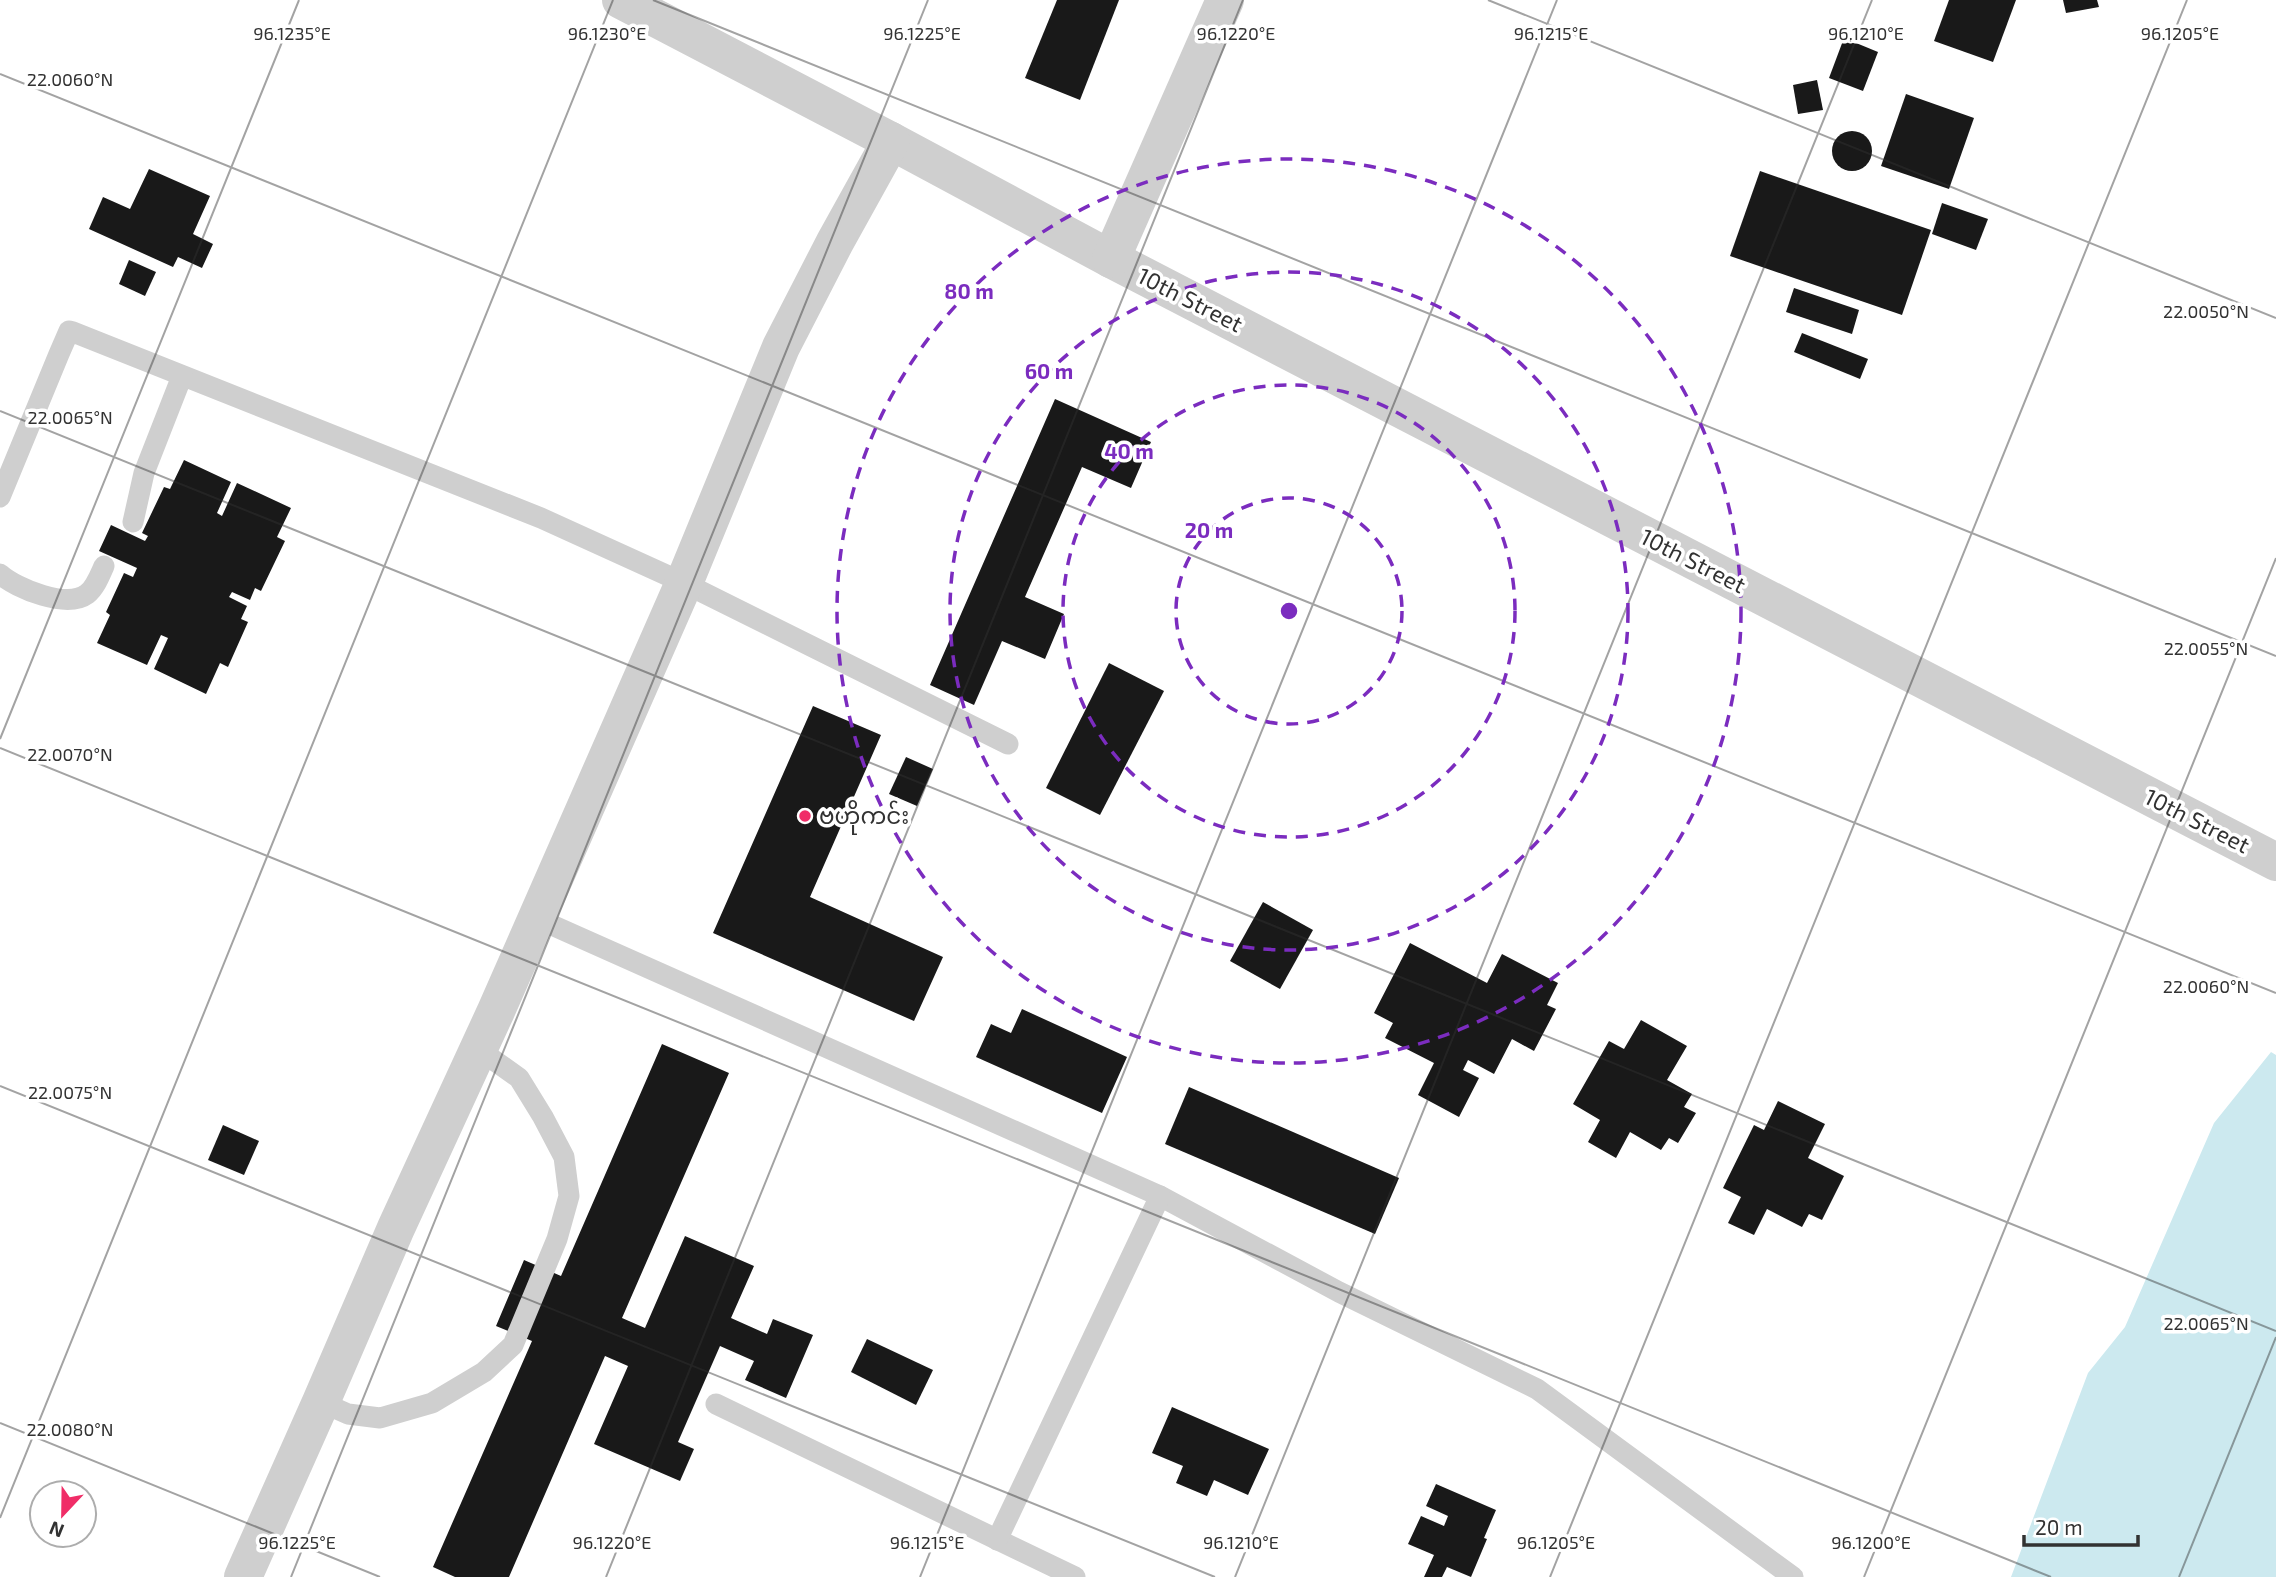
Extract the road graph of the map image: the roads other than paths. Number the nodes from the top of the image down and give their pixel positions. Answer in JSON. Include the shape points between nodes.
{"nodes":[{"id":1,"x":621,"y":0,"type":"edge"},
{"id":2,"x":1225,"y":0,"type":"edge"},
{"id":3,"x":891,"y":141,"type":"junction"},
{"id":4,"x":1111,"y":259,"type":"junction"},
{"id":5,"x":182,"y":376,"type":"junction"},
{"id":6,"x":0,"y":498,"type":"edge"},
{"id":7,"x":132,"y":522,"type":"dead end"},
{"id":8,"x":104,"y":566,"type":"dead end"},
{"id":9,"x":0,"y":574,"type":"edge"},
{"id":10,"x":684,"y":583,"type":"junction"},
{"id":11,"x":1008,"y":744,"type":"dead end"},
{"id":12,"x":2276,"y":862,"type":"edge"},
{"id":13,"x":536,"y":918,"type":"junction"},
{"id":14,"x":478,"y":1049,"type":"junction"},
{"id":15,"x":1160,"y":1196,"type":"junction"},
{"id":16,"x":321,"y":1402,"type":"junction"},
{"id":17,"x":716,"y":1404,"type":"dead end"},
{"id":18,"x":997,"y":1540,"type":"junction"},
{"id":19,"x":243,"y":1577,"type":"edge"},
{"id":20,"x":1075,"y":1577,"type":"edge"},
{"id":21,"x":1793,"y":1577,"type":"edge"}],
"edges":[{"from":1,"to":3,"type":"street","name":"10th Street"},
{"from":2,"to":4,"type":"street"},
{"from":3,"to":4,"type":"street","name":"10th Street"},
{"from":3,"to":10,"type":"street","via":[[781,347]]},
{"from":4,"to":12,"type":"street","name":"10th Street"},
{"from":5,"to":6,"type":"lane","via":[[69,331]]},
{"from":5,"to":7,"type":"lane","via":[[144,473]]},
{"from":5,"to":10,"type":"lane","via":[[541,518]]},
{"from":8,"to":9,"type":"lane","via":[[87,593],[74,599],[43,596]]},
{"from":10,"to":11,"type":"lane"},
{"from":10,"to":13,"type":"street"},
{"from":13,"to":14,"type":"street"},
{"from":13,"to":15,"type":"lane"},
{"from":14,"to":16,"type":"street"},
{"from":14,"to":16,"type":"lane","via":[[519,1078],[564,1157],[569,1196],[557,1239],[513,1345],[484,1373],[432,1403],[380,1418],[348,1414]]},
{"from":15,"to":18,"type":"lane"},
{"from":15,"to":21,"type":"lane","via":[[1339,1292],[1537,1389]]},
{"from":16,"to":19,"type":"street"},
{"from":17,"to":18,"type":"lane"},
{"from":18,"to":20,"type":"lane"}]}
